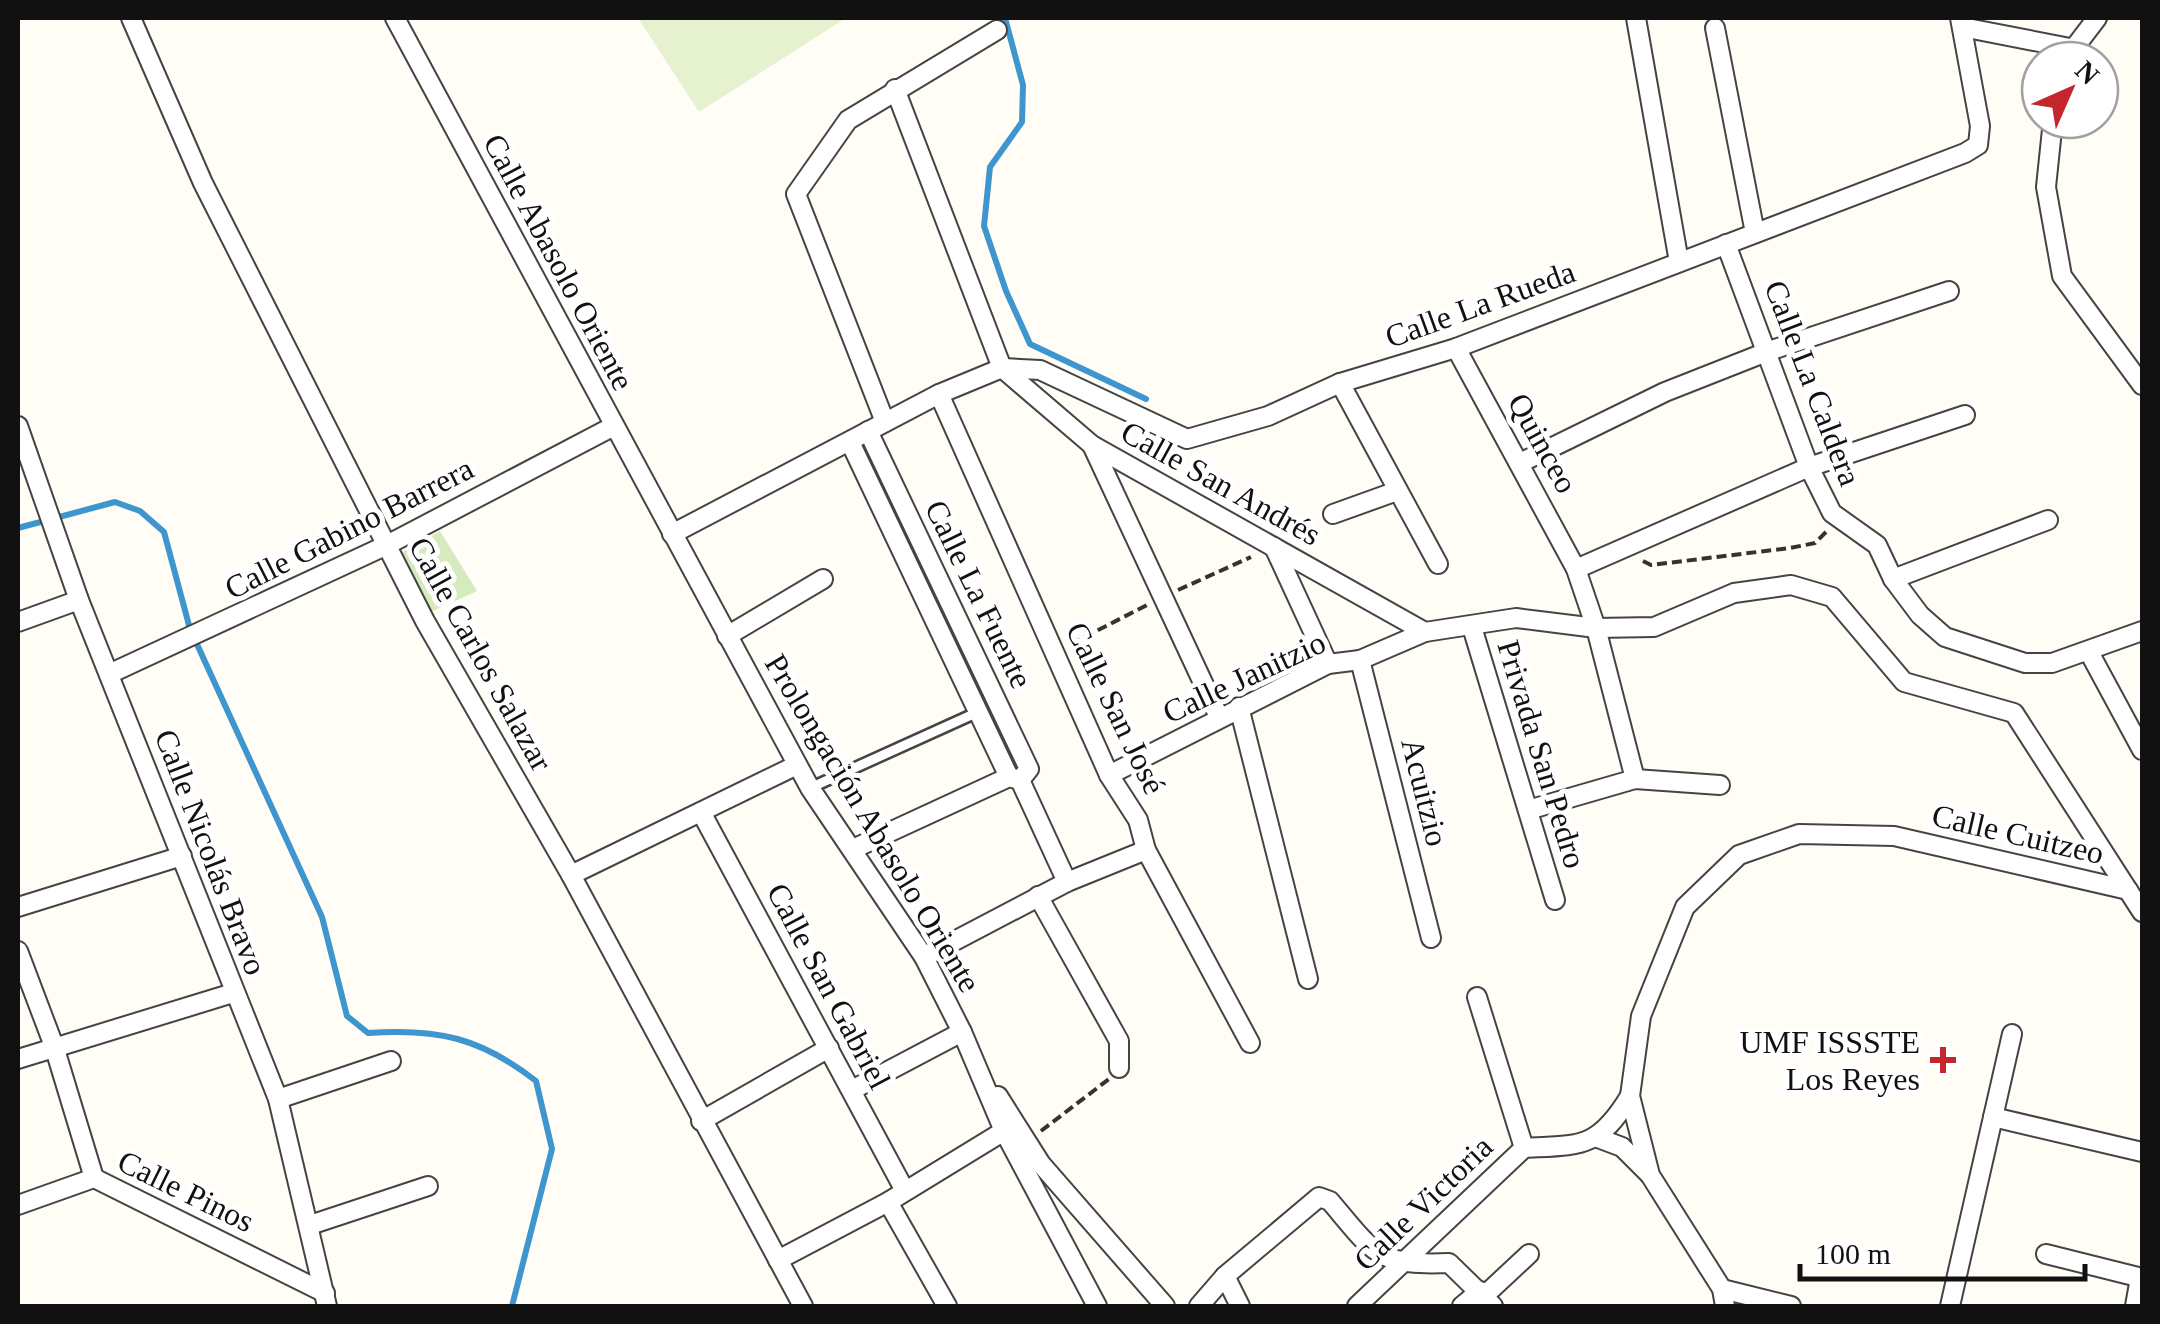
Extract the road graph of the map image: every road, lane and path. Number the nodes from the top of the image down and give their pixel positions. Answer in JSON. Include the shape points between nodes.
{"nodes":[{"id":1,"x":131,"y":18,"type":"edge"},
{"id":2,"x":395,"y":18,"type":"edge"},
{"id":3,"x":1636,"y":18,"type":"edge"},
{"id":4,"x":2096,"y":18,"type":"edge"},
{"id":5,"x":1961,"y":22,"type":"edge"},
{"id":6,"x":1715,"y":28,"type":"dead end"},
{"id":7,"x":997,"y":30,"type":"dead end"},
{"id":8,"x":2021,"y":40,"type":"edge"},
{"id":9,"x":2079,"y":40,"type":"edge"},
{"id":10,"x":895,"y":90,"type":"junction"},
{"id":11,"x":2051,"y":140,"type":"edge"},
{"id":12,"x":1756,"y":233,"type":"junction"},
{"id":13,"x":1726,"y":244,"type":"junction"},
{"id":14,"x":1678,"y":262,"type":"junction"},
{"id":15,"x":1949,"y":291,"type":"dead end"},
{"id":16,"x":1456,"y":348,"type":"junction"},
{"id":17,"x":1768,"y":351,"type":"junction"},
{"id":18,"x":1002,"y":368,"type":"junction"},
{"id":19,"x":1340,"y":383,"type":"junction"},
{"id":20,"x":2142,"y":385,"type":"edge"},
{"id":21,"x":939,"y":394,"type":"junction"},
{"id":22,"x":1965,"y":415,"type":"dead end"},
{"id":23,"x":18,"y":426,"type":"edge"},
{"id":24,"x":876,"y":426,"type":"junction"},
{"id":25,"x":612,"y":427,"type":"junction"},
{"id":26,"x":850,"y":442,"type":"junction"},
{"id":27,"x":1092,"y":445,"type":"junction"},
{"id":28,"x":1522,"y":462,"type":"junction"},
{"id":29,"x":1809,"y":468,"type":"junction"},
{"id":30,"x":1397,"y":491,"type":"junction"},
{"id":31,"x":1832,"y":513,"type":"junction"},
{"id":32,"x":1333,"y":514,"type":"dead end"},
{"id":33,"x":2048,"y":520,"type":"dead end"},
{"id":34,"x":672,"y":534,"type":"junction"},
{"id":35,"x":386,"y":545,"type":"junction"},
{"id":36,"x":1274,"y":546,"type":"junction"},
{"id":37,"x":1620,"y":551,"type":"junction"},
{"id":38,"x":1438,"y":564,"type":"dead end"},
{"id":39,"x":1576,"y":570,"type":"junction"},
{"id":40,"x":1893,"y":578,"type":"junction"},
{"id":41,"x":823,"y":580,"type":"dead end"},
{"id":42,"x":79,"y":600,"type":"junction"},
{"id":43,"x":952,"y":607,"type":"junction"},
{"id":44,"x":933,"y":616,"type":"junction"},
{"id":45,"x":18,"y":622,"type":"edge"},
{"id":46,"x":1472,"y":626,"type":"junction"},
{"id":47,"x":1596,"y":628,"type":"junction"},
{"id":48,"x":2142,"y":631,"type":"edge"},
{"id":49,"x":1425,"y":632,"type":"junction"},
{"id":50,"x":727,"y":636,"type":"junction"},
{"id":51,"x":2090,"y":652,"type":"junction"},
{"id":52,"x":1360,"y":660,"type":"junction"},
{"id":53,"x":1328,"y":664,"type":"junction"},
{"id":54,"x":109,"y":674,"type":"junction"},
{"id":55,"x":1239,"y":707,"type":"junction"},
{"id":56,"x":978,"y":712,"type":"junction"},
{"id":57,"x":1219,"y":717,"type":"junction"},
{"id":58,"x":2142,"y":750,"type":"edge"},
{"id":59,"x":797,"y":765,"type":"junction"},
{"id":60,"x":1110,"y":775,"type":"junction"},
{"id":61,"x":1015,"y":779,"type":"junction"},
{"id":62,"x":1635,"y":779,"type":"junction"},
{"id":63,"x":1720,"y":785,"type":"dead end"},
{"id":64,"x":810,"y":788,"type":"junction"},
{"id":65,"x":1528,"y":810,"type":"junction"},
{"id":66,"x":701,"y":812,"type":"junction"},
{"id":67,"x":853,"y":850,"type":"junction"},
{"id":68,"x":1146,"y":850,"type":"junction"},
{"id":69,"x":182,"y":856,"type":"junction"},
{"id":70,"x":571,"y":875,"type":"junction"},
{"id":71,"x":1067,"y":882,"type":"junction"},
{"id":72,"x":2128,"y":890,"type":"junction"},
{"id":73,"x":1038,"y":896,"type":"junction"},
{"id":74,"x":1555,"y":900,"type":"dead end"},
{"id":75,"x":18,"y":907,"type":"edge"},
{"id":76,"x":2142,"y":912,"type":"edge"},
{"id":77,"x":1431,"y":938,"type":"dead end"},
{"id":78,"x":18,"y":951,"type":"edge"},
{"id":79,"x":924,"y":957,"type":"junction"},
{"id":80,"x":1308,"y":979,"type":"dead end"},
{"id":81,"x":233,"y":993,"type":"junction"},
{"id":82,"x":1477,"y":997,"type":"dead end"},
{"id":83,"x":962,"y":1032,"type":"junction"},
{"id":84,"x":2012,"y":1034,"type":"dead end"},
{"id":85,"x":1250,"y":1044,"type":"dead end"},
{"id":86,"x":54,"y":1046,"type":"junction"},
{"id":87,"x":828,"y":1048,"type":"junction"},
{"id":88,"x":973,"y":1058,"type":"junction"},
{"id":89,"x":18,"y":1059,"type":"edge"},
{"id":90,"x":391,"y":1061,"type":"dead end"},
{"id":91,"x":1118,"y":1068,"type":"joint"},
{"id":92,"x":852,"y":1090,"type":"junction"},
{"id":93,"x":1630,"y":1096,"type":"junction"},
{"id":94,"x":278,"y":1099,"type":"junction"},
{"id":95,"x":1993,"y":1116,"type":"junction"},
{"id":96,"x":701,"y":1120,"type":"junction"},
{"id":97,"x":1004,"y":1131,"type":"junction"},
{"id":98,"x":1598,"y":1138,"type":"junction"},
{"id":99,"x":1028,"y":1141,"type":"junction"},
{"id":100,"x":1524,"y":1148,"type":"junction"},
{"id":101,"x":2142,"y":1152,"type":"edge"},
{"id":102,"x":1650,"y":1174,"type":"junction"},
{"id":103,"x":94,"y":1178,"type":"junction"},
{"id":104,"x":428,"y":1186,"type":"dead end"},
{"id":105,"x":904,"y":1188,"type":"junction"},
{"id":106,"x":888,"y":1202,"type":"junction"},
{"id":107,"x":18,"y":1205,"type":"edge"},
{"id":108,"x":310,"y":1225,"type":"junction"},
{"id":109,"x":1529,"y":1254,"type":"dead end"},
{"id":110,"x":2046,"y":1254,"type":"dead end"},
{"id":111,"x":778,"y":1260,"type":"junction"},
{"id":112,"x":1403,"y":1265,"type":"junction"},
{"id":113,"x":1225,"y":1276,"type":"junction"},
{"id":114,"x":2141,"y":1278,"type":"edge"},
{"id":115,"x":1485,"y":1298,"type":"edge"},
{"id":116,"x":1723,"y":1298,"type":"edge"},
{"id":117,"x":326,"y":1300,"type":"edge"},
{"id":118,"x":803,"y":1306,"type":"edge"},
{"id":119,"x":947,"y":1306,"type":"edge"},
{"id":120,"x":1098,"y":1306,"type":"edge"},
{"id":121,"x":1164,"y":1306,"type":"edge"},
{"id":122,"x":1198,"y":1306,"type":"edge"},
{"id":123,"x":1240,"y":1306,"type":"edge"},
{"id":124,"x":1357,"y":1306,"type":"edge"},
{"id":125,"x":1462,"y":1306,"type":"edge"},
{"id":126,"x":1791,"y":1306,"type":"edge"},
{"id":127,"x":1950,"y":1306,"type":"edge"},
{"id":128,"x":2134,"y":1306,"type":"edge"}],
"edges":[{"from":1,"to":35,"type":"street","name":"Calle Carlos Salazar","via":[[203,183]]},
{"from":2,"to":25,"type":"street","name":"Calle Abasolo Oriente"},
{"from":3,"to":14,"type":"street"},
{"from":4,"to":9,"type":"street"},
{"from":5,"to":8,"type":"street"},
{"from":5,"to":12,"type":"street","name":"Calle La Rueda","via":[[1978,144]]},
{"from":6,"to":12,"type":"street"},
{"from":7,"to":10,"type":"street"},
{"from":10,"to":18,"type":"street"},
{"from":10,"to":24,"type":"street","name":"Calle La Fuente","via":[[848,120],[796,194]]},
{"from":11,"to":20,"type":"street","via":[[2046,188],[2062,276]]},
{"from":12,"to":13,"type":"street","name":"Calle La Rueda"},
{"from":13,"to":14,"type":"street","name":"Calle La Rueda"},
{"from":13,"to":17,"type":"street","name":"Calle La Caldera"},
{"from":14,"to":16,"type":"street","name":"Calle La Rueda"},
{"from":15,"to":17,"type":"street"},
{"from":16,"to":19,"type":"street","name":"Calle La Rueda"},
{"from":16,"to":28,"type":"street","name":"Quinceo"},
{"from":17,"to":28,"type":"street"},
{"from":17,"to":29,"type":"street","name":"Calle La Caldera"},
{"from":18,"to":19,"type":"street","name":"Calle La Rueda","via":[[1040,370],[1187,439],[1268,416]]},
{"from":18,"to":21,"type":"street"},
{"from":18,"to":27,"type":"street","name":"Calle San Andrés"},
{"from":19,"to":30,"type":"street"},
{"from":21,"to":24,"type":"street"},
{"from":21,"to":60,"type":"street","name":"Calle San José"},
{"from":22,"to":29,"type":"street"},
{"from":23,"to":42,"type":"street","name":"Calle Nicolás Bravo"},
{"from":24,"to":26,"type":"street"},
{"from":24,"to":43,"type":"street","name":"Calle La Fuente"},
{"from":25,"to":34,"type":"street","name":"Calle Abasolo Oriente"},
{"from":25,"to":35,"type":"street","name":"Calle Gabino Barrera"},
{"from":26,"to":34,"type":"street"},
{"from":26,"to":44,"type":"street","name":"Calle La Fuente"},
{"from":27,"to":36,"type":"street","name":"Calle San Andrés"},
{"from":27,"to":57,"type":"street"},
{"from":28,"to":39,"type":"street","name":"Quinceo"},
{"from":29,"to":31,"type":"street","name":"Calle La Caldera"},
{"from":29,"to":37,"type":"street"},
{"from":30,"to":32,"type":"street"},
{"from":30,"to":38,"type":"street"},
{"from":31,"to":37,"type":"path","via":[[1815,543],[1790,548],[1651,565]]},
{"from":31,"to":40,"type":"street","name":"Calle La Caldera","via":[[1878,545]]},
{"from":33,"to":40,"type":"street"},
{"from":34,"to":50,"type":"street","name":"Prolongación Abasolo Oriente"},
{"from":35,"to":54,"type":"street","name":"Calle Gabino Barrera"},
{"from":35,"to":70,"type":"street","name":"Calle Carlos Salazar"},
{"from":36,"to":49,"type":"street","name":"Calle San Andrés"},
{"from":36,"to":53,"type":"street"},
{"from":37,"to":39,"type":"street"},
{"from":39,"to":47,"type":"street","name":"Quinceo"},
{"from":40,"to":51,"type":"street","name":"Calle La Caldera","via":[[1945,637],[2025,663],[2052,664]]},
{"from":41,"to":50,"type":"street"},
{"from":42,"to":45,"type":"street"},
{"from":42,"to":54,"type":"street","name":"Calle Nicolás Bravo"},
{"from":43,"to":44,"type":"street"},
{"from":43,"to":61,"type":"street","name":"Calle La Fuente","via":[[1030,770]]},
{"from":44,"to":56,"type":"street","name":"Calle La Fuente"},
{"from":46,"to":47,"type":"street","name":"Calle Janitzio","via":[[1516,618]]},
{"from":46,"to":49,"type":"street","name":"Calle Janitzio"},
{"from":46,"to":65,"type":"street","name":"Privada San Pedro"},
{"from":47,"to":62,"type":"street","name":"Quinceo"},
{"from":47,"to":72,"type":"street","name":"Calle Janitzio","via":[[1654,627],[1734,593],[1792,585],[1832,598],[1904,682],[2014,713]]},
{"from":48,"to":51,"type":"street","name":"Calle La Caldera"},
{"from":49,"to":52,"type":"street","name":"Calle Janitzio"},
{"from":50,"to":59,"type":"street","name":"Prolongación Abasolo Oriente"},
{"from":51,"to":58,"type":"street"},
{"from":52,"to":53,"type":"street","name":"Calle Janitzio"},
{"from":52,"to":77,"type":"street","name":"Acuitzio"},
{"from":53,"to":55,"type":"street","name":"Calle Janitzio"},
{"from":54,"to":69,"type":"street","name":"Calle Nicolás Bravo"},
{"from":55,"to":57,"type":"street","name":"Calle Janitzio"},
{"from":55,"to":80,"type":"street"},
{"from":56,"to":61,"type":"street","name":"Calle La Fuente"},
{"from":56,"to":64,"type":"lane"},
{"from":57,"to":60,"type":"street","name":"Calle Janitzio"},
{"from":59,"to":64,"type":"street","name":"Prolongación Abasolo Oriente"},
{"from":59,"to":66,"type":"street"},
{"from":60,"to":68,"type":"street","name":"Calle San José","via":[[1138,820]]},
{"from":61,"to":67,"type":"street"},
{"from":61,"to":71,"type":"street","name":"Calle La Fuente"},
{"from":62,"to":63,"type":"street"},
{"from":62,"to":65,"type":"street"},
{"from":64,"to":67,"type":"street","name":"Prolongación Abasolo Oriente"},
{"from":65,"to":74,"type":"street","name":"Privada San Pedro"},
{"from":66,"to":70,"type":"street"},
{"from":66,"to":87,"type":"street","name":"Calle San Gabriel"},
{"from":67,"to":79,"type":"street","name":"Prolongación Abasolo Oriente"},
{"from":68,"to":71,"type":"street"},
{"from":68,"to":85,"type":"street","name":"Calle San José"},
{"from":69,"to":75,"type":"street"},
{"from":69,"to":81,"type":"street","name":"Calle Nicolás Bravo"},
{"from":70,"to":96,"type":"street","name":"Calle Carlos Salazar"},
{"from":71,"to":73,"type":"street"},
{"from":72,"to":76,"type":"street","name":"Calle Janitzio"},
{"from":72,"to":93,"type":"street","name":"Calle Cuitzeo","via":[[1894,836],[1799,834],[1739,855],[1684,906],[1641,1016]]},
{"from":73,"to":79,"type":"street"},
{"from":73,"to":91,"type":"street","via":[[1119,1041]]},
{"from":78,"to":86,"type":"street"},
{"from":79,"to":83,"type":"street","name":"Prolongación Abasolo Oriente"},
{"from":81,"to":86,"type":"street"},
{"from":81,"to":94,"type":"street","name":"Calle Nicolás Bravo"},
{"from":82,"to":100,"type":"street"},
{"from":83,"to":88,"type":"street","name":"Prolongación Abasolo Oriente"},
{"from":83,"to":92,"type":"street"},
{"from":84,"to":95,"type":"street"},
{"from":86,"to":89,"type":"street"},
{"from":86,"to":103,"type":"street"},
{"from":87,"to":92,"type":"street","name":"Calle San Gabriel"},
{"from":87,"to":96,"type":"street"},
{"from":88,"to":97,"type":"street","name":"Prolongación Abasolo Oriente"},
{"from":88,"to":99,"type":"street"},
{"from":90,"to":94,"type":"street"},
{"from":91,"to":99,"type":"path","via":[[1102,1088]]},
{"from":92,"to":105,"type":"street","name":"Calle San Gabriel"},
{"from":93,"to":98,"type":"street"},
{"from":93,"to":102,"type":"street"},
{"from":94,"to":108,"type":"street","name":"Calle Nicolás Bravo"},
{"from":95,"to":101,"type":"street"},
{"from":95,"to":127,"type":"street"},
{"from":96,"to":111,"type":"street","name":"Calle Carlos Salazar"},
{"from":97,"to":105,"type":"street"},
{"from":97,"to":120,"type":"street","name":"Prolongación Abasolo Oriente"},
{"from":98,"to":100,"type":"street","name":"Calle Victoria"},
{"from":98,"to":102,"type":"street","via":[[1622,1147]]},
{"from":99,"to":121,"type":"street"},
{"from":100,"to":112,"type":"street","name":"Calle Victoria"},
{"from":102,"to":116,"type":"street"},
{"from":103,"to":107,"type":"street","name":"Calle Pinos"},
{"from":103,"to":117,"type":"street","name":"Calle Pinos"},
{"from":104,"to":108,"type":"street"},
{"from":105,"to":106,"type":"street"},
{"from":106,"to":111,"type":"street"},
{"from":106,"to":119,"type":"street"},
{"from":108,"to":117,"type":"street","name":"Calle Nicolás Bravo"},
{"from":109,"to":115,"type":"street"},
{"from":110,"to":114,"type":"street"},
{"from":111,"to":118,"type":"street","name":"Calle Carlos Salazar"},
{"from":112,"to":113,"type":"street","via":[[1373,1251],[1330,1200],[1319,1197]]},
{"from":112,"to":115,"type":"street","via":[[1449,1263]]},
{"from":112,"to":124,"type":"street","name":"Calle Victoria"},
{"from":113,"to":122,"type":"street"},
{"from":113,"to":123,"type":"street"},
{"from":114,"to":128,"type":"street"},
{"from":115,"to":125,"type":"street"},
{"from":116,"to":126,"type":"street"}]}
